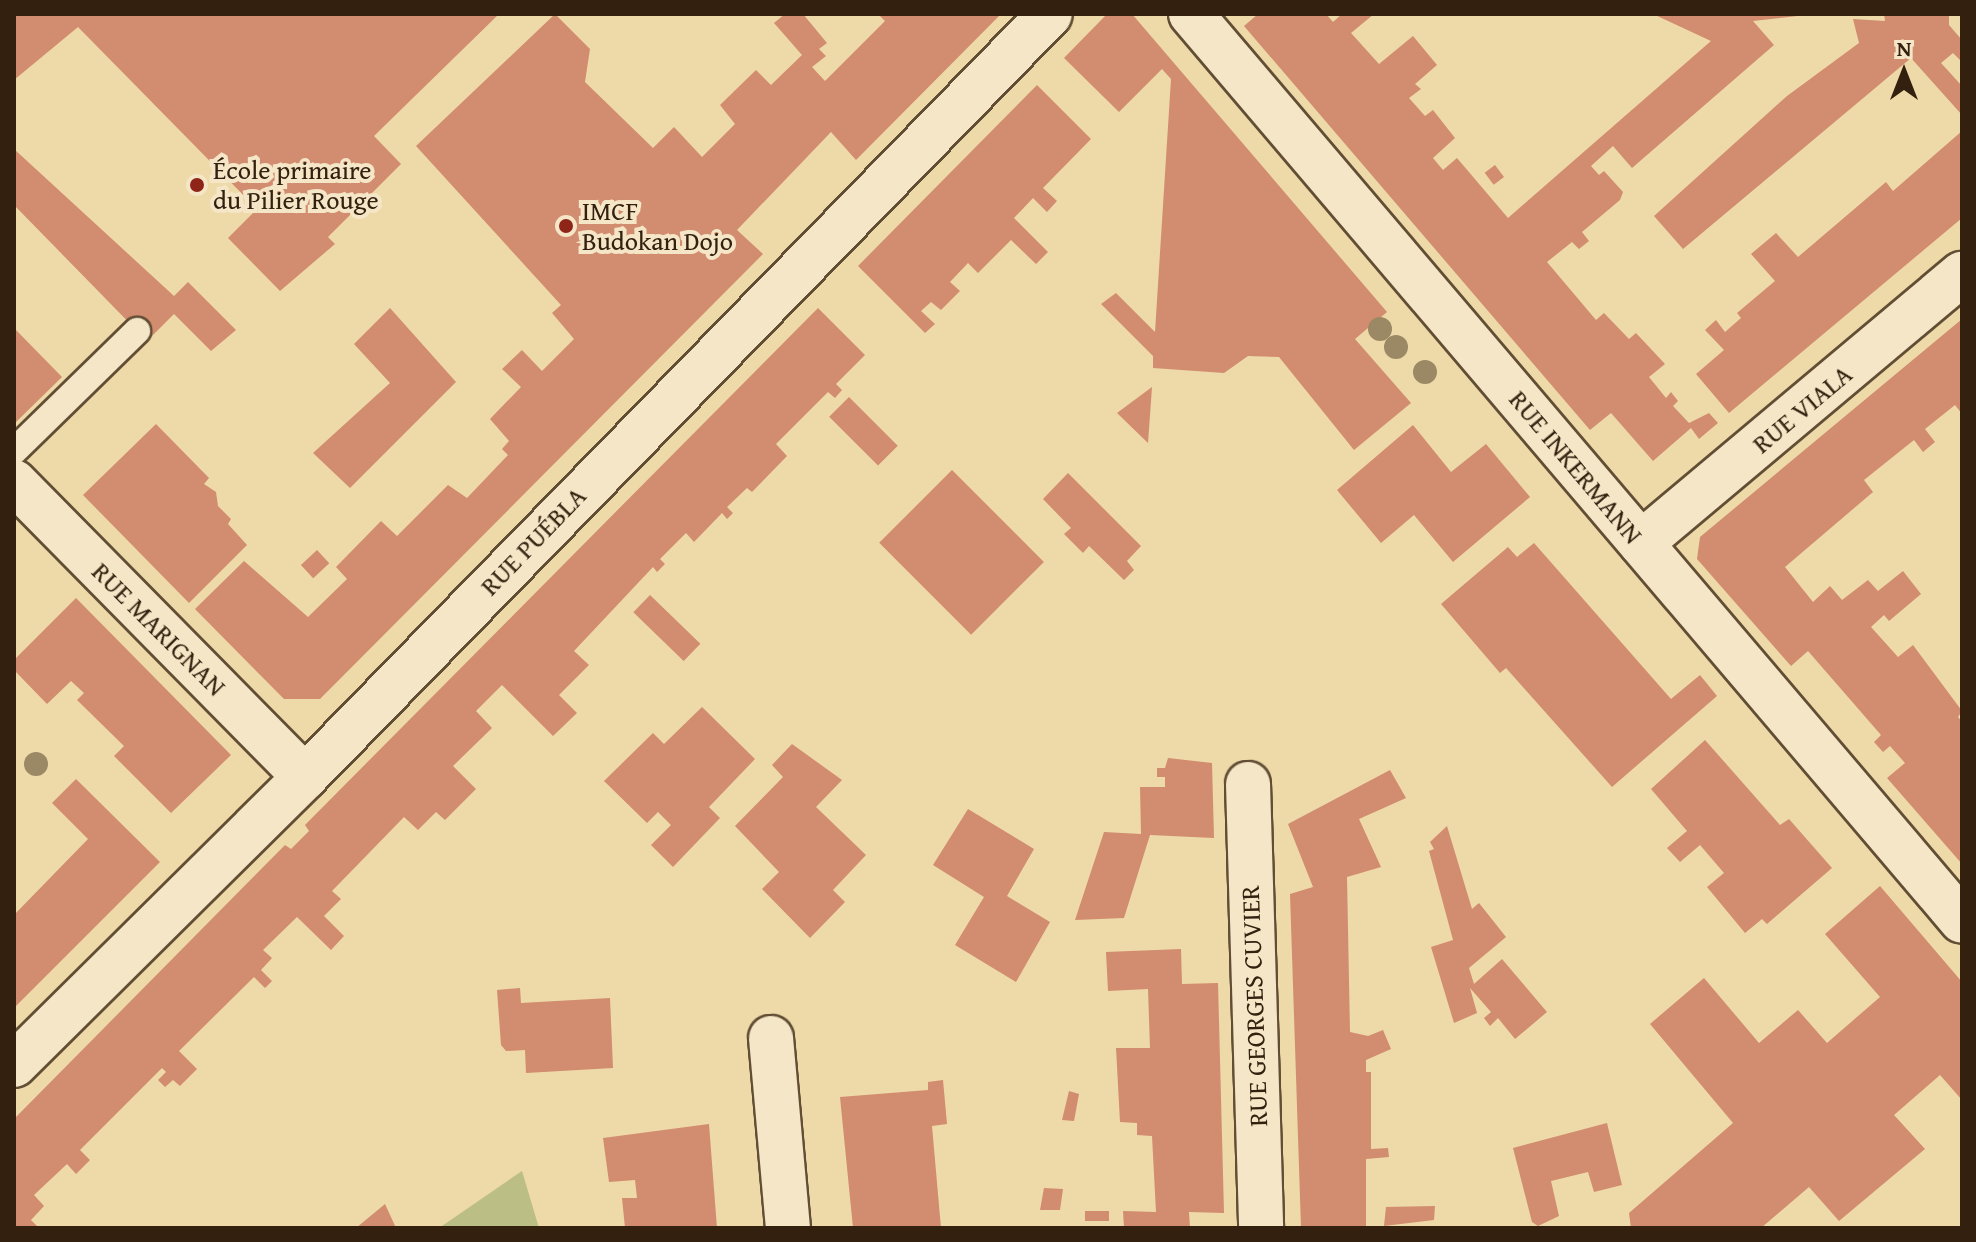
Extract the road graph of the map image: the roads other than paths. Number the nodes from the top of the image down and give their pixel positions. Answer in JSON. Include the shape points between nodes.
{"nodes":[{"id":1,"x":1050,"y":14,"type":"edge"},
{"id":2,"x":1191,"y":14,"type":"edge"},
{"id":3,"x":1962,"y":274,"type":"edge"},
{"id":4,"x":137,"y":331,"type":"dead end"},
{"id":5,"x":14,"y":451,"type":"edge"},
{"id":6,"x":14,"y":482,"type":"edge"},
{"id":7,"x":1641,"y":543,"type":"junction"},
{"id":8,"x":305,"y":777,"type":"junction"},
{"id":9,"x":1248,"y":784,"type":"dead end"},
{"id":10,"x":1962,"y":921,"type":"edge"},
{"id":11,"x":771,"y":1038,"type":"dead end"},
{"id":12,"x":14,"y":1065,"type":"edge"},
{"id":13,"x":788,"y":1228,"type":"edge"},
{"id":14,"x":1261,"y":1228,"type":"edge"}],
"edges":[{"from":1,"to":8,"type":"street","name":"RUE PUÉBLA"},
{"from":2,"to":7,"type":"street","name":"RUE INKERMANN"},
{"from":3,"to":7,"type":"street","name":"RUE VIALA"},
{"from":4,"to":5,"type":"lane"},
{"from":6,"to":8,"type":"street","name":"RUE MARIGNAN"},
{"from":7,"to":10,"type":"street","name":"RUE INKERMANN"},
{"from":8,"to":12,"type":"street","name":"RUE PUÉBLA"},
{"from":9,"to":14,"type":"street","name":"RUE GEORGES CUVIER"},
{"from":11,"to":13,"type":"street"}]}
